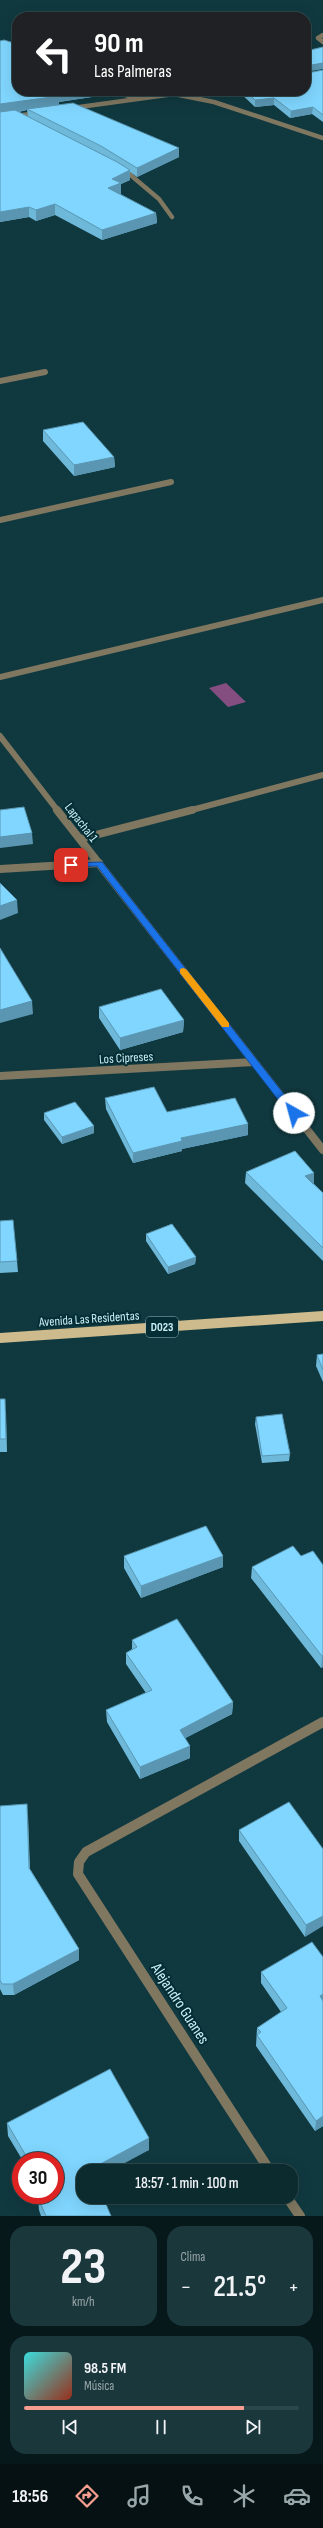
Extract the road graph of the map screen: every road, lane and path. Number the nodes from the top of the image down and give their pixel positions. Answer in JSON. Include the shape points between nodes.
{"nodes":[{"id":1,"x":323,"y":34,"type":"edge"},
{"id":2,"x":323,"y":42,"type":"edge"},
{"id":3,"x":127,"y":96,"type":"edge"},
{"id":4,"x":152,"y":96,"type":"edge"},
{"id":5,"x":189,"y":96,"type":"edge"},
{"id":6,"x":134,"y":99,"type":"junction"},
{"id":7,"x":64,"y":109,"type":"edge"},
{"id":8,"x":48,"y":111,"type":"edge"},
{"id":9,"x":17,"y":116,"type":"junction"},
{"id":10,"x":0,"y":118,"type":"edge"},
{"id":11,"x":22,"y":121,"type":"edge"},
{"id":12,"x":323,"y":138,"type":"edge"},
{"id":13,"x":117,"y":165,"type":"edge"},
{"id":14,"x":172,"y":217,"type":"dead end"},
{"id":15,"x":45,"y":372,"type":"dead end"},
{"id":16,"x":0,"y":381,"type":"edge"},
{"id":17,"x":171,"y":482,"type":"dead end"},
{"id":18,"x":0,"y":520,"type":"edge"},
{"id":19,"x":323,"y":600,"type":"edge"},
{"id":20,"x":0,"y":677,"type":"edge"},
{"id":21,"x":0,"y":736,"type":"edge"},
{"id":22,"x":323,"y":775,"type":"edge"},
{"id":23,"x":80,"y":839,"type":"junction"},
{"id":24,"x":99,"y":863,"type":"junction"},
{"id":25,"x":0,"y":869,"type":"edge"},
{"id":26,"x":254,"y":1062,"type":"junction"},
{"id":27,"x":0,"y":1076,"type":"edge"},
{"id":28,"x":323,"y":1150,"type":"edge"},
{"id":29,"x":323,"y":1316,"type":"edge"},
{"id":30,"x":0,"y":1338,"type":"edge"},
{"id":31,"x":323,"y":1722,"type":"edge"},
{"id":32,"x":265,"y":2164,"type":"edge"},
{"id":33,"x":292,"y":2204,"type":"edge"},
{"id":34,"x":300,"y":2216,"type":"edge"}],
"edges":[{"from":1,"to":2,"type":"street","via":[[318,38]]},
{"from":3,"to":6,"type":"street"},
{"from":4,"to":6,"type":"street"},
{"from":5,"to":12,"type":"street"},
{"from":6,"to":7,"type":"street"},
{"from":8,"to":9,"type":"street"},
{"from":9,"to":10,"type":"street"},
{"from":9,"to":11,"type":"street"},
{"from":13,"to":14,"type":"street","via":[[159,199]]},
{"from":15,"to":16,"type":"street"},
{"from":17,"to":18,"type":"street"},
{"from":19,"to":20,"type":"street"},
{"from":21,"to":23,"type":"street","name":"Lapachal 1"},
{"from":22,"to":23,"type":"street"},
{"from":23,"to":24,"type":"street","name":"Lapachal 1"},
{"from":24,"to":25,"type":"street"},
{"from":24,"to":26,"type":"street","name":"Lapachal 1"},
{"from":26,"to":27,"type":"street","name":"Los Cipreses"},
{"from":26,"to":28,"type":"street","name":"Lapachal 1"},
{"from":29,"to":30,"type":"main road","name":"Avenida Las Residentas","number":"D023"},
{"from":31,"to":32,"type":"street","name":"Alejandro Guanes","via":[[86,1852],[79,1862],[78,1874]]},
{"from":33,"to":34,"type":"street"}]}
